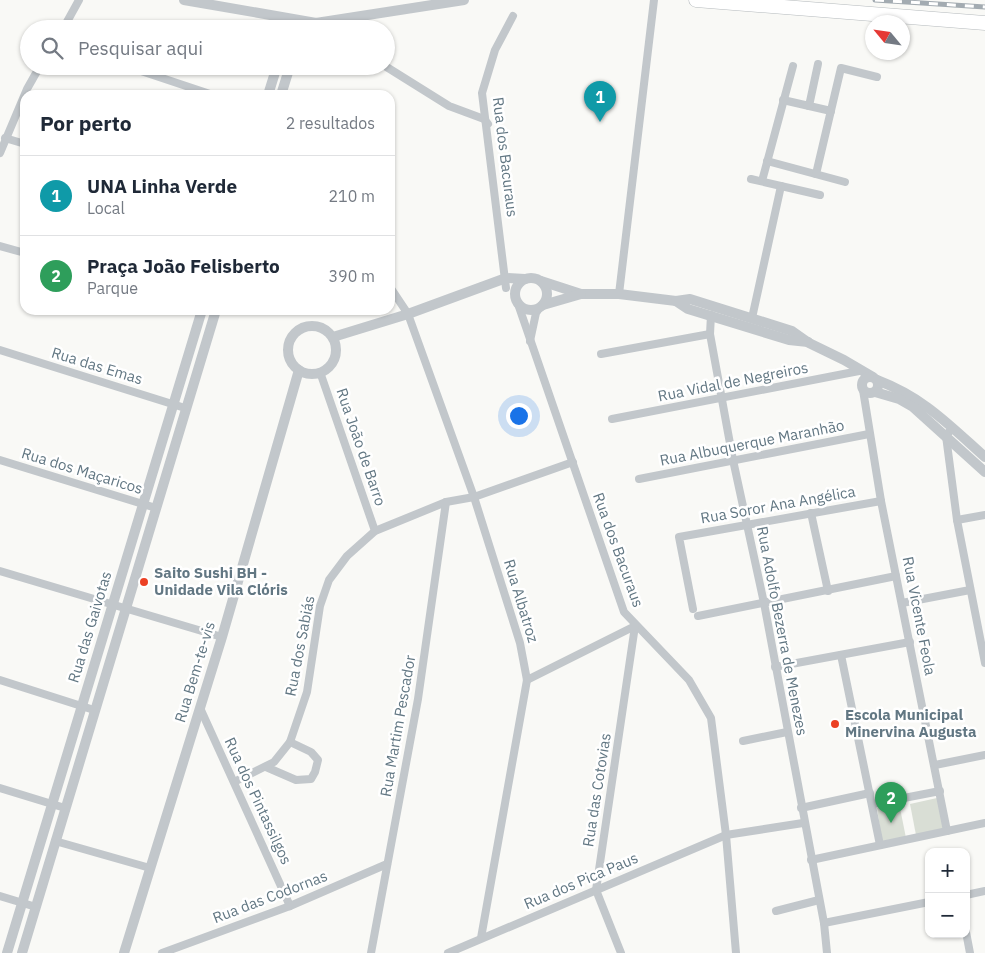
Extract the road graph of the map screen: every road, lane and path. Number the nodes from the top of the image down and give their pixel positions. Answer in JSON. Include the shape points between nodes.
{"nodes":[{"id":1,"x":79,"y":0,"type":"edge"},
{"id":2,"x":184,"y":0,"type":"edge"},
{"id":3,"x":464,"y":0,"type":"edge"},
{"id":4,"x":654,"y":0,"type":"edge"},
{"id":5,"x":696,"y":0,"type":"edge"},
{"id":6,"x":513,"y":16,"type":"dead end"},
{"id":7,"x":67,"y":20,"type":"edge"},
{"id":8,"x":272,"y":20,"type":"edge"},
{"id":9,"x":353,"y":20,"type":"edge"},
{"id":10,"x":985,"y":23,"type":"edge"},
{"id":11,"x":818,"y":64,"type":"dead end"},
{"id":12,"x":792,"y":66,"type":"dead end"},
{"id":13,"x":395,"y":72,"type":"edge"},
{"id":14,"x":35,"y":75,"type":"edge"},
{"id":15,"x":153,"y":75,"type":"edge"},
{"id":16,"x":274,"y":75,"type":"edge"},
{"id":17,"x":287,"y":75,"type":"edge"},
{"id":18,"x":877,"y":76,"type":"dead end"},
{"id":19,"x":26,"y":90,"type":"edge"},
{"id":20,"x":198,"y":90,"type":"edge"},
{"id":21,"x":270,"y":90,"type":"edge"},
{"id":22,"x":283,"y":90,"type":"edge"},
{"id":23,"x":784,"y":100,"type":"junction"},
{"id":24,"x":20,"y":103,"type":"edge"},
{"id":25,"x":809,"y":106,"type":"junction"},
{"id":26,"x":831,"y":111,"type":"junction"},
{"id":27,"x":488,"y":124,"type":"junction"},
{"id":28,"x":5,"y":138,"type":"junction"},
{"id":29,"x":20,"y":142,"type":"edge"},
{"id":30,"x":0,"y":153,"type":"edge"},
{"id":31,"x":767,"y":161,"type":"junction"},
{"id":32,"x":816,"y":174,"type":"junction"},
{"id":33,"x":751,"y":178,"type":"dead end"},
{"id":34,"x":762,"y":181,"type":"junction"},
{"id":35,"x":845,"y":182,"type":"dead end"},
{"id":36,"x":781,"y":186,"type":"junction"},
{"id":37,"x":820,"y":194,"type":"dead end"},
{"id":38,"x":0,"y":246,"type":"edge"},
{"id":39,"x":20,"y":252,"type":"edge"},
{"id":40,"x":525,"y":278,"type":"junction"},
{"id":41,"x":541,"y":281,"type":"junction"},
{"id":42,"x":511,"y":291,"type":"junction"},
{"id":43,"x":395,"y":294,"type":"edge"},
{"id":44,"x":581,"y":294,"type":"junction"},
{"id":45,"x":619,"y":294,"type":"junction"},
{"id":46,"x":676,"y":301,"type":"junction"},
{"id":47,"x":542,"y":306,"type":"junction"},
{"id":48,"x":408,"y":314,"type":"junction"},
{"id":49,"x":200,"y":315,"type":"edge"},
{"id":50,"x":214,"y":315,"type":"edge"},
{"id":51,"x":712,"y":315,"type":"junction"},
{"id":52,"x":752,"y":318,"type":"junction"},
{"id":53,"x":710,"y":334,"type":"junction"},
{"id":54,"x":333,"y":337,"type":"junction"},
{"id":55,"x":809,"y":342,"type":"junction"},
{"id":56,"x":530,"y":343,"type":"junction"},
{"id":57,"x":0,"y":350,"type":"edge"},
{"id":58,"x":601,"y":354,"type":"dead end"},
{"id":59,"x":858,"y":369,"type":"junction"},
{"id":60,"x":299,"y":370,"type":"junction"},
{"id":61,"x":320,"y":372,"type":"junction"},
{"id":62,"x":875,"y":379,"type":"junction"},
{"id":63,"x":868,"y":389,"type":"junction"},
{"id":64,"x":722,"y":399,"type":"junction"},
{"id":65,"x":172,"y":404,"type":"junction"},
{"id":66,"x":185,"y":408,"type":"junction"},
{"id":67,"x":612,"y":419,"type":"dead end"},
{"id":68,"x":949,"y":432,"type":"junction"},
{"id":69,"x":870,"y":434,"type":"junction"},
{"id":70,"x":985,"y":457,"type":"edge"},
{"id":71,"x":0,"y":460,"type":"edge"},
{"id":72,"x":734,"y":460,"type":"junction"},
{"id":73,"x":573,"y":462,"type":"junction"},
{"id":74,"x":983,"y":468,"type":"edge"},
{"id":75,"x":639,"y":479,"type":"dead end"},
{"id":76,"x":474,"y":497,"type":"junction"},
{"id":77,"x":881,"y":501,"type":"junction"},
{"id":78,"x":446,"y":502,"type":"junction"},
{"id":79,"x":143,"y":504,"type":"junction"},
{"id":80,"x":156,"y":508,"type":"junction"},
{"id":81,"x":811,"y":513,"type":"junction"},
{"id":82,"x":985,"y":515,"type":"edge"},
{"id":83,"x":957,"y":520,"type":"junction"},
{"id":84,"x":748,"y":526,"type":"junction"},
{"id":85,"x":375,"y":531,"type":"junction"},
{"id":86,"x":0,"y":571,"type":"edge"},
{"id":87,"x":896,"y":576,"type":"junction"},
{"id":88,"x":970,"y":590,"type":"junction"},
{"id":89,"x":828,"y":591,"type":"junction"},
{"id":90,"x":764,"y":603,"type":"junction"},
{"id":91,"x":902,"y":603,"type":"junction"},
{"id":92,"x":113,"y":604,"type":"junction"},
{"id":93,"x":125,"y":608,"type":"junction"},
{"id":94,"x":693,"y":609,"type":"dead end"},
{"id":95,"x":698,"y":616,"type":"dead end"},
{"id":96,"x":635,"y":626,"type":"junction"},
{"id":97,"x":222,"y":637,"type":"junction"},
{"id":98,"x":910,"y":642,"type":"junction"},
{"id":99,"x":842,"y":655,"type":"junction"},
{"id":100,"x":985,"y":663,"type":"edge"},
{"id":101,"x":774,"y":667,"type":"junction"},
{"id":102,"x":0,"y":680,"type":"edge"},
{"id":103,"x":526,"y":680,"type":"junction"},
{"id":104,"x":82,"y":706,"type":"junction"},
{"id":105,"x":200,"y":708,"type":"junction"},
{"id":106,"x":94,"y":710,"type":"junction"},
{"id":107,"x":787,"y":732,"type":"junction"},
{"id":108,"x":743,"y":741,"type":"dead end"},
{"id":109,"x":290,"y":742,"type":"junction"},
{"id":110,"x":985,"y":755,"type":"edge"},
{"id":111,"x":935,"y":765,"type":"junction"},
{"id":112,"x":266,"y":767,"type":"junction"},
{"id":113,"x":234,"y":782,"type":"junction"},
{"id":114,"x":0,"y":788,"type":"edge"},
{"id":115,"x":940,"y":791,"type":"junction"},
{"id":116,"x":870,"y":793,"type":"junction"},
{"id":117,"x":52,"y":804,"type":"junction"},
{"id":118,"x":873,"y":804,"type":"junction"},
{"id":119,"x":65,"y":808,"type":"junction"},
{"id":120,"x":800,"y":808,"type":"junction"},
{"id":121,"x":803,"y":823,"type":"junction"},
{"id":122,"x":985,"y":823,"type":"edge"},
{"id":123,"x":947,"y":831,"type":"junction"},
{"id":124,"x":726,"y":835,"type":"junction"},
{"id":125,"x":55,"y":841,"type":"junction"},
{"id":126,"x":880,"y":845,"type":"junction"},
{"id":127,"x":811,"y":860,"type":"junction"},
{"id":128,"x":387,"y":864,"type":"junction"},
{"id":129,"x":150,"y":868,"type":"junction"},
{"id":130,"x":596,"y":890,"type":"junction"},
{"id":131,"x":985,"y":891,"type":"edge"},
{"id":132,"x":970,"y":894,"type":"edge"},
{"id":133,"x":0,"y":896,"type":"edge"},
{"id":134,"x":819,"y":900,"type":"junction"},
{"id":135,"x":22,"y":903,"type":"junction"},
{"id":136,"x":925,"y":903,"type":"edge"},
{"id":137,"x":290,"y":906,"type":"junction"},
{"id":138,"x":36,"y":907,"type":"junction"},
{"id":139,"x":776,"y":911,"type":"dead end"},
{"id":140,"x":824,"y":923,"type":"junction"},
{"id":141,"x":481,"y":938,"type":"junction"},
{"id":142,"x":967,"y":938,"type":"edge"},
{"id":143,"x":6,"y":953,"type":"edge"},
{"id":144,"x":22,"y":953,"type":"edge"},
{"id":145,"x":124,"y":953,"type":"edge"},
{"id":146,"x":162,"y":953,"type":"edge"},
{"id":147,"x":372,"y":953,"type":"edge"},
{"id":148,"x":448,"y":953,"type":"edge"},
{"id":149,"x":621,"y":953,"type":"edge"},
{"id":150,"x":736,"y":953,"type":"edge"},
{"id":151,"x":827,"y":953,"type":"edge"},
{"id":152,"x":970,"y":953,"type":"edge"}],
"edges":[{"from":1,"to":7,"type":"street"},
{"from":2,"to":8,"type":"street"},
{"from":3,"to":9,"type":"street"},
{"from":4,"to":45,"type":"street"},
{"from":5,"to":10,"type":"highway"},
{"from":6,"to":27,"type":"street","name":"Rua dos Bacuraus","via":[[495,50],[482,93]]},
{"from":11,"to":25,"type":"street"},
{"from":12,"to":23,"type":"street"},
{"from":13,"to":27,"type":"street","via":[[449,106],[484,119]]},
{"from":14,"to":19,"type":"street"},
{"from":15,"to":20,"type":"street"},
{"from":16,"to":21,"type":"street"},
{"from":17,"to":22,"type":"street"},
{"from":18,"to":26,"type":"street","via":[[841,68]]},
{"from":23,"to":25,"type":"street"},
{"from":23,"to":31,"type":"street"},
{"from":24,"to":28,"type":"street"},
{"from":25,"to":26,"type":"street"},
{"from":26,"to":32,"type":"street"},
{"from":27,"to":42,"type":"street","name":"Rua dos Bacuraus"},
{"from":28,"to":29,"type":"street"},
{"from":28,"to":30,"type":"street"},
{"from":31,"to":32,"type":"street"},
{"from":31,"to":34,"type":"street"},
{"from":32,"to":35,"type":"street"},
{"from":33,"to":34,"type":"street"},
{"from":34,"to":36,"type":"street"},
{"from":36,"to":37,"type":"street"},
{"from":36,"to":52,"type":"street"},
{"from":38,"to":39,"type":"street"},
{"from":40,"to":41,"type":"street"},
{"from":40,"to":42,"type":"street"},
{"from":40,"to":42,"type":"street"},
{"from":41,"to":44,"type":"street"},
{"from":41,"to":47,"type":"street","via":[[547,294]]},
{"from":42,"to":47,"type":"street","via":[[527,310]]},
{"from":42,"to":48,"type":"street","via":[[496,283]]},
{"from":42,"to":56,"type":"street","name":"Rua dos Bacuraus"},
{"from":43,"to":48,"type":"street","name":"Rua Albatroz"},
{"from":44,"to":45,"type":"street"},
{"from":44,"to":47,"type":"street"},
{"from":45,"to":46,"type":"street"},
{"from":46,"to":51,"type":"street","via":[[688,309]]},
{"from":46,"to":52,"type":"street","via":[[690,299]]},
{"from":47,"to":56,"type":"street","via":[[536,314]]},
{"from":48,"to":54,"type":"street"},
{"from":48,"to":76,"type":"street","name":"Rua Albatroz"},
{"from":49,"to":65,"type":"street","name":"Rua das Gaivotas"},
{"from":50,"to":66,"type":"street","name":"Rua das Gaivotas"},
{"from":51,"to":53,"type":"street","name":"Rua Adolfo Bezerra de Menezes"},
{"from":51,"to":55,"type":"street","via":[[789,340]]},
{"from":52,"to":55,"type":"street","via":[[792,331]]},
{"from":53,"to":58,"type":"street"},
{"from":53,"to":64,"type":"street","name":"Rua Adolfo Bezerra de Menezes"},
{"from":54,"to":60,"type":"street","via":[[317,326],[304,326],[296,332],[290,340],[288,353]]},
{"from":54,"to":61,"type":"street","via":[[336,346],[334,359]]},
{"from":55,"to":59,"type":"street"},
{"from":56,"to":73,"type":"street","name":"Rua dos Bacuraus"},
{"from":57,"to":65,"type":"street","name":"Rua das Emas"},
{"from":59,"to":62,"type":"street"},
{"from":59,"to":63,"type":"street"},
{"from":59,"to":64,"type":"street","name":"Rua Vidal de Negreiros"},
{"from":60,"to":61,"type":"street","via":[[309,374]]},
{"from":60,"to":97,"type":"street","name":"Rua Bem-te-vis"},
{"from":61,"to":85,"type":"street","name":"Rua João de Barro"},
{"from":62,"to":63,"type":"street","via":[[878,385]]},
{"from":62,"to":63,"type":"street","via":[[867,377]]},
{"from":62,"to":68,"type":"street","via":[[904,391],[933,410]]},
{"from":63,"to":68,"type":"street","via":[[899,399]]},
{"from":63,"to":69,"type":"street","name":"Rua Vicente Feola","via":[[865,405]]},
{"from":64,"to":67,"type":"street","name":"Rua Vidal de Negreiros"},
{"from":64,"to":72,"type":"street","name":"Rua Adolfo Bezerra de Menezes"},
{"from":65,"to":66,"type":"street","name":"Rua das Emas"},
{"from":65,"to":79,"type":"street","name":"Rua das Gaivotas"},
{"from":66,"to":80,"type":"street","name":"Rua das Gaivotas"},
{"from":68,"to":70,"type":"street"},
{"from":68,"to":74,"type":"street"},
{"from":68,"to":83,"type":"street"},
{"from":69,"to":72,"type":"street","name":"Rua Albuquerque Maranhão"},
{"from":69,"to":77,"type":"street","name":"Rua Vicente Feola"},
{"from":71,"to":79,"type":"street","name":"Rua dos Maçaricos"},
{"from":72,"to":75,"type":"street","name":"Rua Albuquerque Maranhão"},
{"from":72,"to":84,"type":"street","name":"Rua Adolfo Bezerra de Menezes"},
{"from":73,"to":76,"type":"street","name":"Rua dos Sabiás"},
{"from":73,"to":96,"type":"street","name":"Rua dos Bacuraus","via":[[624,612]]},
{"from":76,"to":78,"type":"street","name":"Rua dos Sabiás"},
{"from":76,"to":103,"type":"street","name":"Rua Albatroz","via":[[520,643]]},
{"from":77,"to":81,"type":"street","name":"Rua Soror Ana Angélica"},
{"from":77,"to":87,"type":"street","name":"Rua Vicente Feola"},
{"from":78,"to":85,"type":"street","name":"Rua dos Sabiás"},
{"from":78,"to":128,"type":"street","name":"Rua Martim Pescador","via":[[418,699]]},
{"from":79,"to":80,"type":"street","name":"Rua dos Maçaricos"},
{"from":79,"to":92,"type":"street","name":"Rua das Gaivotas"},
{"from":80,"to":93,"type":"street","name":"Rua das Gaivotas"},
{"from":81,"to":84,"type":"street","name":"Rua Soror Ana Angélica"},
{"from":81,"to":89,"type":"street"},
{"from":82,"to":83,"type":"street"},
{"from":83,"to":88,"type":"street"},
{"from":84,"to":90,"type":"street","name":"Rua Adolfo Bezerra de Menezes"},
{"from":84,"to":94,"type":"street","name":"Rua Soror Ana Angélica","via":[[679,537]]},
{"from":85,"to":109,"type":"street","name":"Rua dos Sabiás","via":[[347,556],[329,580],[320,606],[307,692]]},
{"from":86,"to":92,"type":"street"},
{"from":87,"to":89,"type":"street"},
{"from":87,"to":91,"type":"street","name":"Rua Vicente Feola"},
{"from":88,"to":91,"type":"street"},
{"from":88,"to":100,"type":"street"},
{"from":89,"to":90,"type":"street"},
{"from":90,"to":95,"type":"street"},
{"from":90,"to":101,"type":"street","name":"Rua Adolfo Bezerra de Menezes"},
{"from":91,"to":98,"type":"street","name":"Rua Vicente Feola"},
{"from":92,"to":93,"type":"street"},
{"from":92,"to":104,"type":"street","name":"Rua das Gaivotas"},
{"from":93,"to":97,"type":"street"},
{"from":93,"to":106,"type":"street","name":"Rua das Gaivotas"},
{"from":96,"to":103,"type":"street"},
{"from":96,"to":124,"type":"street","name":"Rua dos Bacuraus","via":[[689,680],[711,718]]},
{"from":96,"to":130,"type":"street","name":"Rua das Cotovias"},
{"from":97,"to":105,"type":"street","name":"Rua Bem-te-vis"},
{"from":98,"to":99,"type":"street"},
{"from":98,"to":111,"type":"street","name":"Rua Vicente Feola"},
{"from":99,"to":101,"type":"street"},
{"from":99,"to":116,"type":"street"},
{"from":101,"to":107,"type":"street","name":"Rua Adolfo Bezerra de Menezes"},
{"from":102,"to":104,"type":"street"},
{"from":103,"to":141,"type":"street","name":"Rua Albatroz"},
{"from":104,"to":106,"type":"street"},
{"from":104,"to":117,"type":"street","name":"Rua das Gaivotas"},
{"from":105,"to":113,"type":"street","name":"Rua dos Pintassilgos"},
{"from":105,"to":129,"type":"street","name":"Rua Bem-te-vis"},
{"from":106,"to":119,"type":"street","name":"Rua das Gaivotas"},
{"from":107,"to":108,"type":"street"},
{"from":107,"to":120,"type":"street","name":"Rua Adolfo Bezerra de Menezes"},
{"from":109,"to":112,"type":"street","name":"Rua dos Sabiás"},
{"from":109,"to":112,"type":"street","via":[[311,752],[318,760],[310,778],[296,780]]},
{"from":110,"to":111,"type":"street"},
{"from":111,"to":115,"type":"street","name":"Rua Vicente Feola"},
{"from":112,"to":113,"type":"street","name":"Rua dos Sabiás"},
{"from":113,"to":137,"type":"street","name":"Rua dos Pintassilgos"},
{"from":114,"to":117,"type":"street"},
{"from":115,"to":118,"type":"street"},
{"from":115,"to":123,"type":"street","name":"Rua Vicente Feola"},
{"from":116,"to":118,"type":"street"},
{"from":116,"to":120,"type":"street"},
{"from":117,"to":119,"type":"street"},
{"from":117,"to":135,"type":"street","name":"Rua das Gaivotas"},
{"from":118,"to":126,"type":"street"},
{"from":119,"to":125,"type":"street","name":"Rua das Gaivotas"},
{"from":120,"to":121,"type":"street","name":"Rua Adolfo Bezerra de Menezes"},
{"from":121,"to":124,"type":"street","name":"Rua dos Pica Paus"},
{"from":121,"to":127,"type":"street","name":"Rua Adolfo Bezerra de Menezes"},
{"from":122,"to":123,"type":"street"},
{"from":123,"to":126,"type":"street"},
{"from":124,"to":130,"type":"street","name":"Rua dos Pica Paus"},
{"from":124,"to":150,"type":"street","name":"Rua dos Bacuraus"},
{"from":125,"to":129,"type":"street"},
{"from":125,"to":138,"type":"street","name":"Rua das Gaivotas"},
{"from":126,"to":127,"type":"street"},
{"from":127,"to":134,"type":"street","name":"Rua Adolfo Bezerra de Menezes"},
{"from":128,"to":137,"type":"street","name":"Rua das Codornas"},
{"from":128,"to":147,"type":"street","name":"Rua Martim Pescador"},
{"from":129,"to":145,"type":"street","name":"Rua Bem-te-vis"},
{"from":130,"to":141,"type":"street","name":"Rua dos Pica Paus"},
{"from":130,"to":149,"type":"street"},
{"from":131,"to":132,"type":"street"},
{"from":133,"to":135,"type":"street"},
{"from":134,"to":139,"type":"street"},
{"from":134,"to":140,"type":"street","name":"Rua Adolfo Bezerra de Menezes"},
{"from":135,"to":138,"type":"street"},
{"from":135,"to":143,"type":"street","name":"Rua das Gaivotas"},
{"from":136,"to":140,"type":"street"},
{"from":137,"to":146,"type":"street","name":"Rua das Codornas"},
{"from":138,"to":144,"type":"street","name":"Rua das Gaivotas"},
{"from":140,"to":151,"type":"street","name":"Rua Adolfo Bezerra de Menezes"},
{"from":141,"to":148,"type":"street","name":"Rua dos Pica Paus"},
{"from":142,"to":152,"type":"street"}]}
